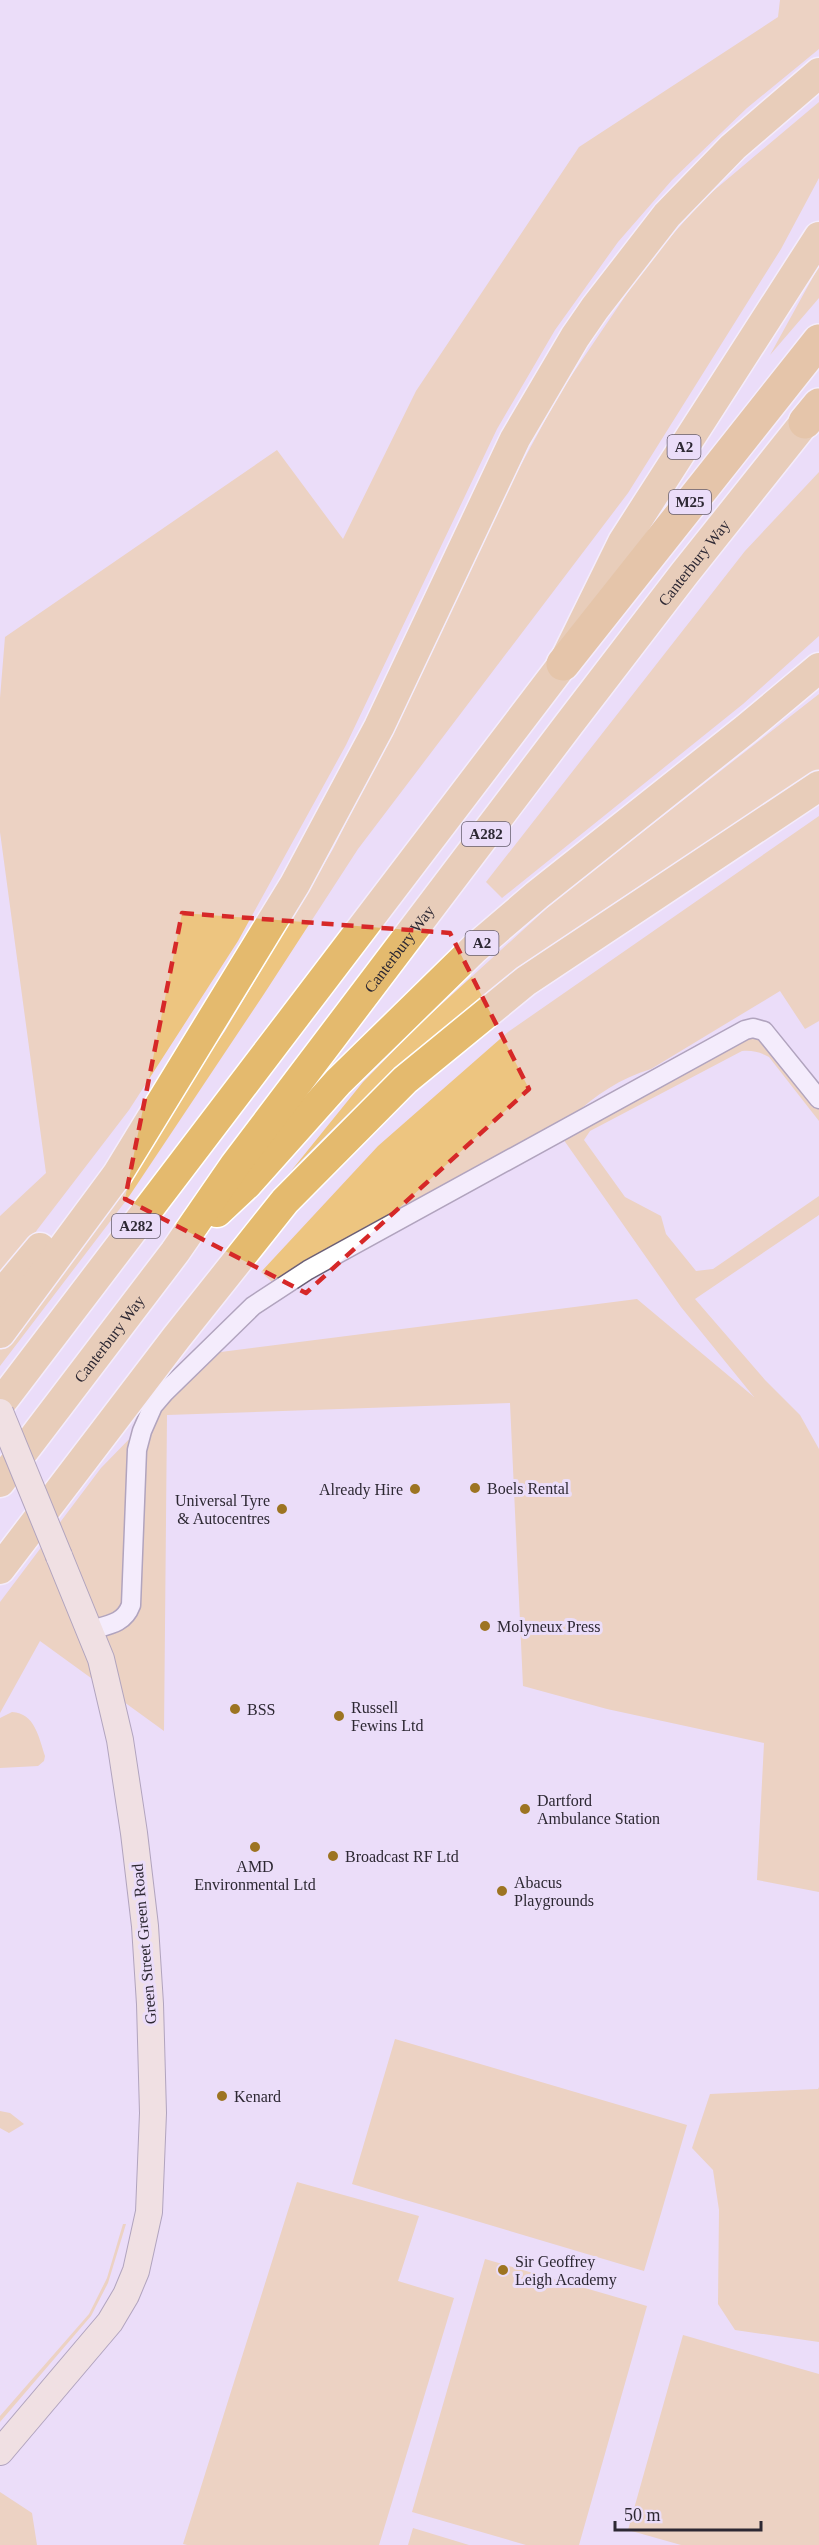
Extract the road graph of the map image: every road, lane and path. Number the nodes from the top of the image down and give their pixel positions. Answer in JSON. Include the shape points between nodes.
{"nodes":[{"id":1,"x":819,"y":73,"type":"edge"},
{"id":2,"x":819,"y":237,"type":"edge"},
{"id":3,"x":819,"y":341,"type":"edge"},
{"id":4,"x":814,"y":412,"type":"edge"},
{"id":5,"x":563,"y":664,"type":"junction"},
{"id":6,"x":819,"y":668,"type":"edge"},
{"id":7,"x":819,"y":786,"type":"edge"},
{"id":8,"x":183,"y":1066,"type":"junction"},
{"id":9,"x":819,"y":1100,"type":"edge"},
{"id":10,"x":175,"y":1252,"type":"junction"},
{"id":11,"x":0,"y":1296,"type":"edge"},
{"id":12,"x":0,"y":1333,"type":"edge"},
{"id":13,"x":0,"y":1404,"type":"edge"},
{"id":14,"x":0,"y":1412,"type":"edge"},
{"id":15,"x":0,"y":1482,"type":"edge"},
{"id":16,"x":0,"y":1569,"type":"edge"},
{"id":17,"x":90,"y":1630,"type":"junction"},
{"id":18,"x":0,"y":2452,"type":"edge"}],
"edges":[{"from":1,"to":8,"type":"highway","via":[[733,147],[667,215],[595,308],[560,361],[507,456],[344,794],[289,894]]},
{"from":2,"to":5,"type":"highway","number":"A2","via":[[623,542]]},
{"from":3,"to":5,"type":"highway","number":"M25"},
{"from":4,"to":10,"type":"highway","name":"Canterbury Way","number":"A282","via":[[684,574],[242,1155]]},
{"from":5,"to":13,"type":"highway","number":"A282"},
{"from":6,"to":10,"type":"highway","number":"A2","via":[[474,949],[338,1082],[247,1184]]},
{"from":7,"to":16,"type":"highway","via":[[526,981],[405,1080],[285,1201]]},
{"from":8,"to":11,"type":"highway","via":[[59,1227]]},
{"from":8,"to":12,"type":"highway","via":[[117,1175]]},
{"from":9,"to":17,"type":"street","via":[[764,1031],[747,1029],[308,1270],[256,1303],[153,1406],[137,1450],[131,1605],[120,1621]]},
{"from":10,"to":15,"type":"highway","name":"Canterbury Way","number":"A282"},
{"from":14,"to":17,"type":"main road","name":"Green Street Green Road","bridge":true},
{"from":17,"to":18,"type":"main road","name":"Green Street Green Road","via":[[120,1740],[145,1926],[152,2102],[149,2212],[136,2271],[110,2322]]}]}
